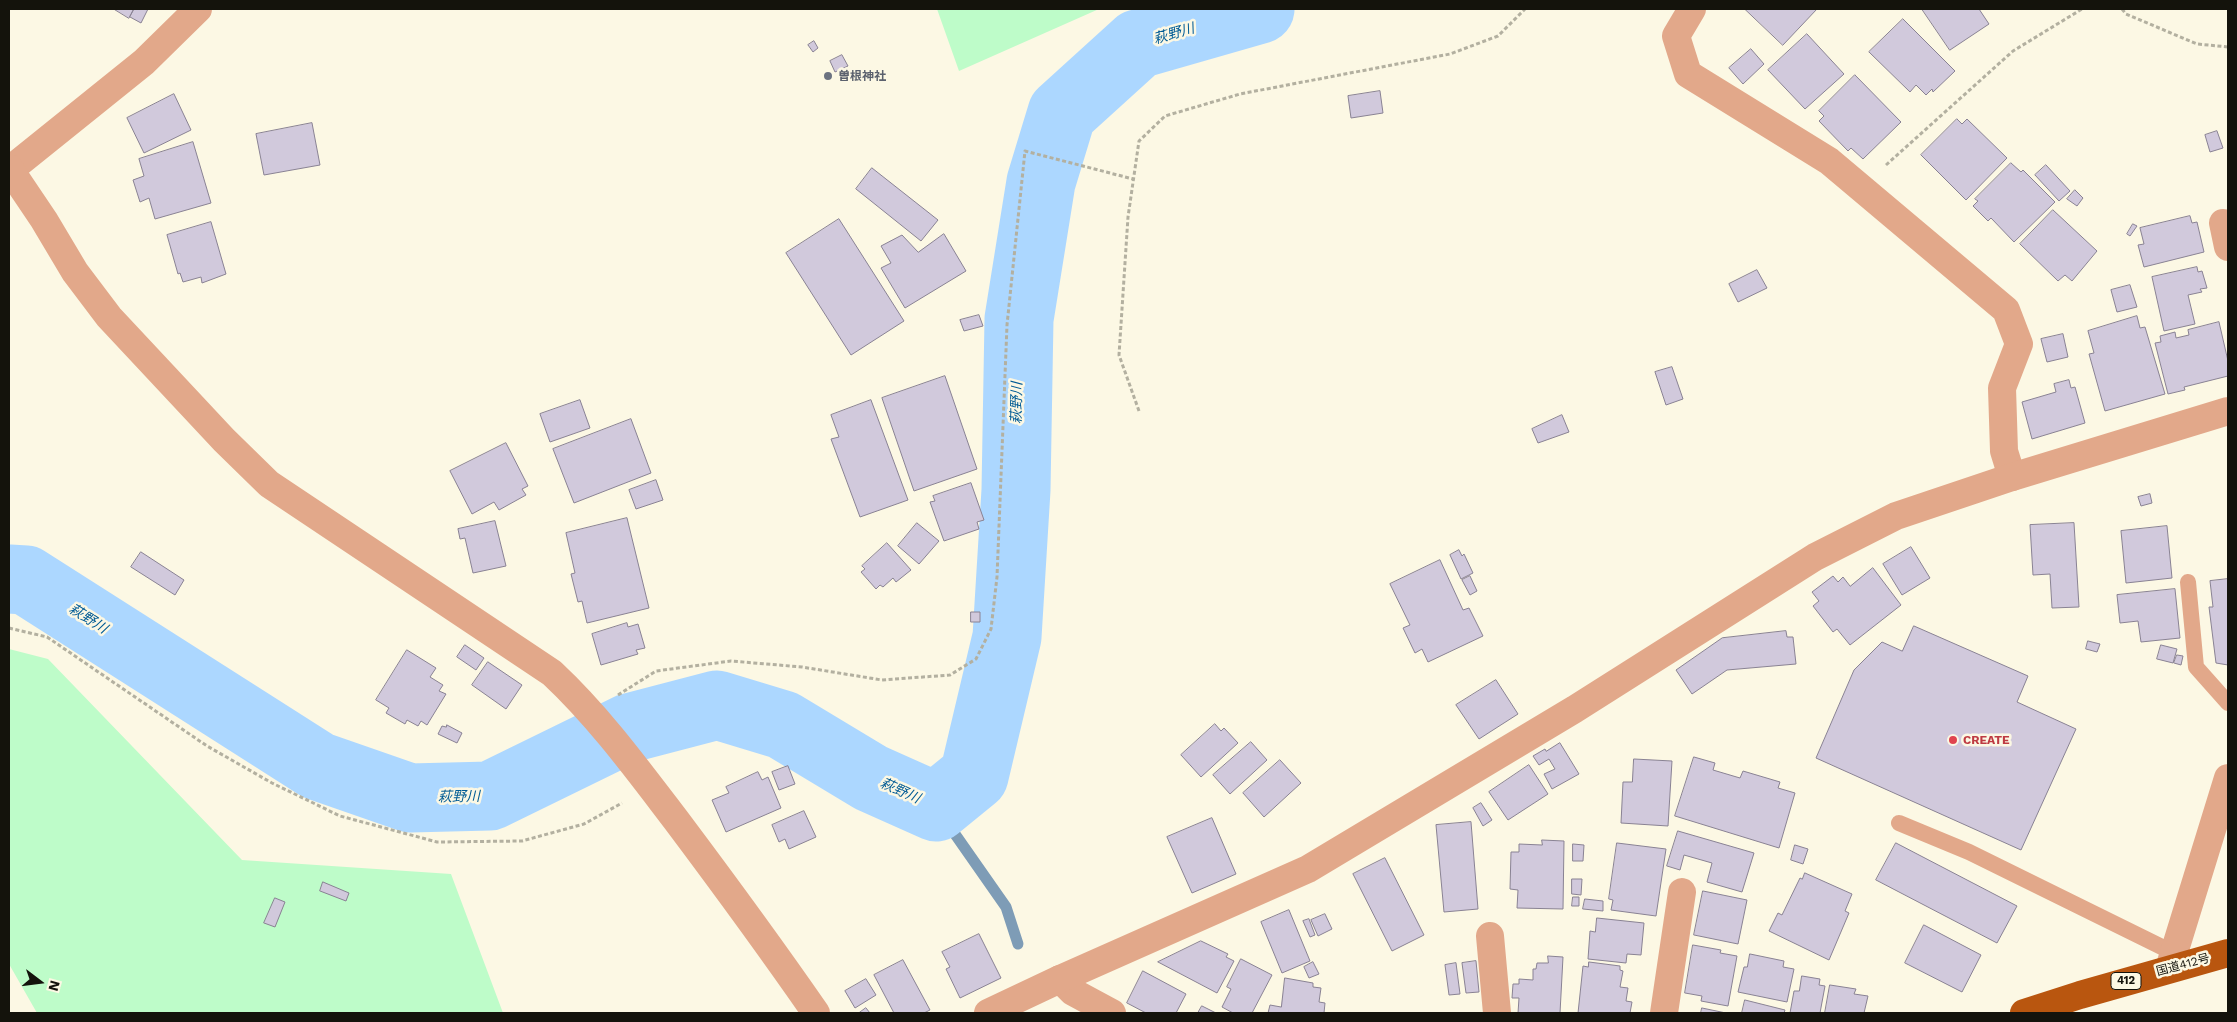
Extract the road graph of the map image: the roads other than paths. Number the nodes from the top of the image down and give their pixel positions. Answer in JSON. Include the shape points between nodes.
{"nodes":[{"id":1,"x":198,"y":9,"type":"edge"},
{"id":2,"x":1692,"y":9,"type":"edge"},
{"id":3,"x":10,"y":169,"type":"edge"},
{"id":4,"x":2228,"y":411,"type":"edge"},
{"id":5,"x":2012,"y":476,"type":"junction"},
{"id":6,"x":2188,"y":582,"type":"dead end"},
{"id":7,"x":2228,"y":703,"type":"edge"},
{"id":8,"x":2228,"y":778,"type":"edge"},
{"id":9,"x":1899,"y":823,"type":"dead end"},
{"id":10,"x":1682,"y":892,"type":"dead end"},
{"id":11,"x":1490,"y":936,"type":"dead end"},
{"id":12,"x":2228,"y":953,"type":"edge"},
{"id":13,"x":2171,"y":961,"type":"junction"},
{"id":14,"x":1060,"y":979,"type":"junction"},
{"id":15,"x":816,"y":1013,"type":"edge"},
{"id":16,"x":988,"y":1013,"type":"edge"},
{"id":17,"x":1112,"y":1013,"type":"edge"},
{"id":18,"x":1497,"y":1013,"type":"edge"},
{"id":19,"x":1664,"y":1013,"type":"edge"},
{"id":20,"x":2024,"y":1013,"type":"edge"}],
"edges":[{"from":1,"to":3,"type":"street","via":[[144,62]]},
{"from":2,"to":5,"type":"street","via":[[1676,36],[1688,74],[1829,161],[2006,310],[2019,344],[2002,388],[2004,451]]},
{"from":3,"to":15,"type":"street","via":[[75,272],[109,317],[268,484],[552,673],[590,712],[762,935]]},
{"from":4,"to":5,"type":"street"},
{"from":5,"to":14,"type":"street","via":[[1896,516],[1815,557],[1575,709],[1308,868]]},
{"from":6,"to":7,"type":"lane","via":[[2196,668]]},
{"from":8,"to":13,"type":"street"},
{"from":9,"to":13,"type":"lane","via":[[1969,852]]},
{"from":10,"to":19,"type":"street"},
{"from":11,"to":18,"type":"street"},
{"from":12,"to":13,"type":"highway","name":"国道412号","number":"412"},
{"from":13,"to":20,"type":"highway","name":"国道412号","number":"412"},
{"from":14,"to":16,"type":"street"},
{"from":14,"to":17,"type":"street","via":[[1073,992]]}]}
